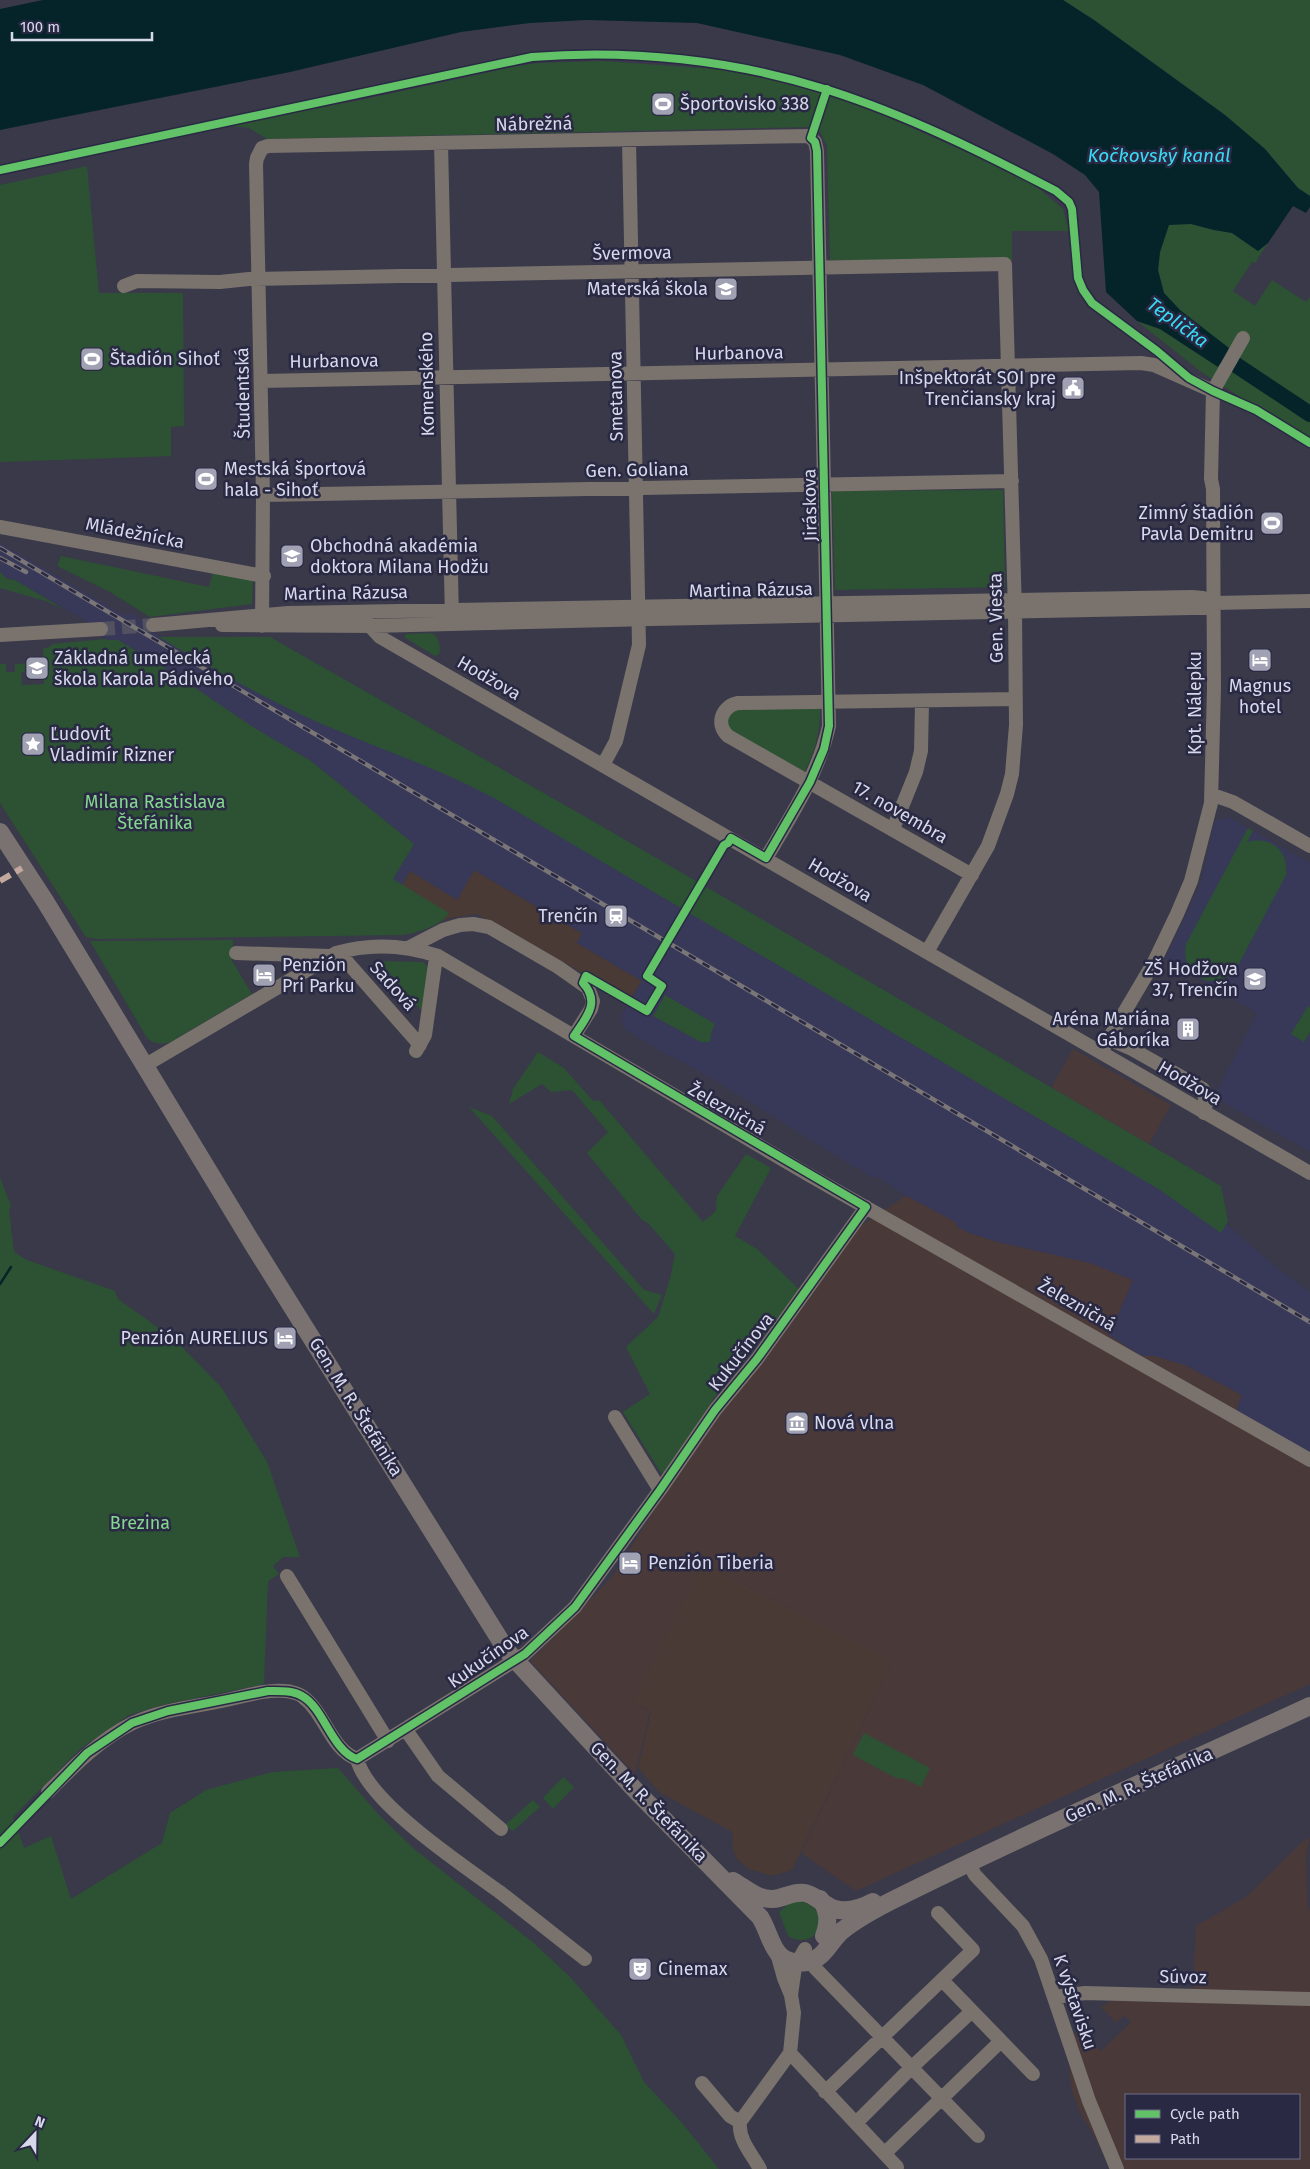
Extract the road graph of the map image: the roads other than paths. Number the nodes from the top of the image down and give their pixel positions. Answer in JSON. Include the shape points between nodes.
{"nodes":[{"id":1,"x":812,"y":138,"type":"joint"},
{"id":2,"x":629,"y":140,"type":"junction"},
{"id":3,"x":441,"y":143,"type":"junction"},
{"id":4,"x":259,"y":152,"type":"joint"},
{"id":5,"x":1005,"y":264,"type":"joint"},
{"id":6,"x":820,"y":267,"type":"junction"},
{"id":7,"x":632,"y":272,"type":"junction"},
{"id":8,"x":444,"y":276,"type":"junction"},
{"id":9,"x":260,"y":280,"type":"junction"},
{"id":10,"x":124,"y":286,"type":"dead end"},
{"id":11,"x":1240,"y":344,"type":"dead end"},
{"id":12,"x":1009,"y":366,"type":"junction"},
{"id":13,"x":822,"y":370,"type":"junction"},
{"id":14,"x":634,"y":374,"type":"junction"},
{"id":15,"x":446,"y":377,"type":"junction"},
{"id":16,"x":261,"y":381,"type":"junction"},
{"id":17,"x":1213,"y":392,"type":"junction"},
{"id":18,"x":1012,"y":481,"type":"junction"},
{"id":19,"x":824,"y":485,"type":"junction"},
{"id":20,"x":637,"y":488,"type":"junction"},
{"id":21,"x":448,"y":492,"type":"junction"},
{"id":22,"x":263,"y":495,"type":"junction"},
{"id":23,"x":0,"y":527,"type":"edge"},
{"id":24,"x":264,"y":576,"type":"junction"},
{"id":25,"x":1310,"y":601,"type":"edge"},
{"id":26,"x":1215,"y":603,"type":"junction"},
{"id":27,"x":1015,"y":605,"type":"junction"},
{"id":28,"x":827,"y":609,"type":"junction"},
{"id":29,"x":357,"y":612,"type":"junction"},
{"id":30,"x":638,"y":613,"type":"junction"},
{"id":31,"x":452,"y":617,"type":"junction"},
{"id":32,"x":262,"y":620,"type":"junction"},
{"id":33,"x":156,"y":625,"type":"tunnel mouth"},
{"id":34,"x":372,"y":626,"type":"junction"},
{"id":35,"x":101,"y":628,"type":"tunnel mouth"},
{"id":36,"x":0,"y":635,"type":"edge"},
{"id":37,"x":1016,"y":699,"type":"junction"},
{"id":38,"x":828,"y":702,"type":"junction"},
{"id":39,"x":922,"y":702,"type":"junction"},
{"id":40,"x":603,"y":765,"type":"junction"},
{"id":41,"x":810,"y":782,"type":"junction"},
{"id":42,"x":1212,"y":795,"type":"junction"},
{"id":43,"x":893,"y":829,"type":"junction"},
{"id":44,"x":0,"y":832,"type":"edge"},
{"id":45,"x":1309,"y":843,"type":"edge"},
{"id":46,"x":766,"y":858,"type":"junction"},
{"id":47,"x":972,"y":875,"type":"junction"},
{"id":48,"x":408,"y":948,"type":"junction"},
{"id":49,"x":927,"y":952,"type":"junction"},
{"id":50,"x":236,"y":953,"type":"dead end"},
{"id":51,"x":333,"y":955,"type":"junction"},
{"id":52,"x":438,"y":956,"type":"junction"},
{"id":53,"x":574,"y":1036,"type":"junction"},
{"id":54,"x":1109,"y":1039,"type":"junction"},
{"id":55,"x":1101,"y":1052,"type":"junction"},
{"id":56,"x":144,"y":1066,"type":"junction"},
{"id":57,"x":1204,"y":1112,"type":"junction"},
{"id":58,"x":1310,"y":1173,"type":"edge"},
{"id":59,"x":866,"y":1207,"type":"junction"},
{"id":60,"x":615,"y":1417,"type":"dead end"},
{"id":61,"x":1310,"y":1460,"type":"edge"},
{"id":62,"x":660,"y":1490,"type":"junction"},
{"id":63,"x":287,"y":1576,"type":"dead end"},
{"id":64,"x":515,"y":1661,"type":"junction"},
{"id":65,"x":1310,"y":1706,"type":"edge"},
{"id":66,"x":406,"y":1730,"type":"junction"},
{"id":67,"x":388,"y":1741,"type":"junction"},
{"id":68,"x":357,"y":1759,"type":"junction"},
{"id":69,"x":48,"y":1792,"type":"dead end"},
{"id":70,"x":501,"y":1829,"type":"dead end"},
{"id":71,"x":969,"y":1864,"type":"junction"},
{"id":72,"x":810,"y":1885,"type":"junction"},
{"id":73,"x":735,"y":1886,"type":"junction"},
{"id":74,"x":778,"y":1899,"type":"junction"},
{"id":75,"x":823,"y":1903,"type":"junction"},
{"id":76,"x":872,"y":1908,"type":"junction"},
{"id":77,"x":938,"y":1913,"type":"dead end"},
{"id":78,"x":768,"y":1923,"type":"junction"},
{"id":79,"x":824,"y":1936,"type":"junction"},
{"id":80,"x":777,"y":1954,"type":"junction"},
{"id":81,"x":585,"y":1959,"type":"dead end"},
{"id":82,"x":803,"y":1964,"type":"junction"},
{"id":83,"x":942,"y":1980,"type":"junction"},
{"id":84,"x":791,"y":1995,"type":"junction"},
{"id":85,"x":1055,"y":1997,"type":"junction"},
{"id":86,"x":1310,"y":1999,"type":"edge"},
{"id":87,"x":972,"y":2011,"type":"junction"},
{"id":88,"x":882,"y":2038,"type":"junction"},
{"id":89,"x":1001,"y":2041,"type":"junction"},
{"id":90,"x":790,"y":2053,"type":"junction"},
{"id":91,"x":911,"y":2068,"type":"junction"},
{"id":92,"x":1033,"y":2074,"type":"dead end"},
{"id":93,"x":702,"y":2083,"type":"dead end"},
{"id":94,"x":826,"y":2092,"type":"junction"},
{"id":95,"x":941,"y":2100,"type":"junction"},
{"id":96,"x":740,"y":2122,"type":"junction"},
{"id":97,"x":856,"y":2123,"type":"junction"},
{"id":98,"x":978,"y":2136,"type":"dead end"},
{"id":99,"x":885,"y":2153,"type":"junction"},
{"id":100,"x":897,"y":2168,"type":"dead end"},
{"id":101,"x":760,"y":2169,"type":"edge"},
{"id":102,"x":1117,"y":2169,"type":"edge"}],
"edges":[{"from":1,"to":2,"type":"street","name":"Nábrežná","via":[[806,135]]},
{"from":1,"to":6,"type":"street","name":"Jiráskova","via":[[817,151]]},
{"from":2,"to":3,"type":"street","name":"Nábrežná"},
{"from":2,"to":7,"type":"street","name":"Smetanova"},
{"from":3,"to":4,"type":"street","name":"Nábrežná","via":[[268,146]]},
{"from":3,"to":8,"type":"street","name":"Komenského"},
{"from":4,"to":9,"type":"street","name":"Študentská","via":[[256,164]]},
{"from":5,"to":6,"type":"street","name":"Švermova"},
{"from":5,"to":12,"type":"street","name":"Gen. Viesta"},
{"from":6,"to":7,"type":"street","name":"Švermova"},
{"from":6,"to":13,"type":"street","name":"Jiráskova"},
{"from":7,"to":8,"type":"street","name":"Švermova"},
{"from":7,"to":14,"type":"street","name":"Smetanova"},
{"from":8,"to":9,"type":"street","name":"Švermova"},
{"from":8,"to":15,"type":"street","name":"Komenského"},
{"from":9,"to":10,"type":"street","via":[[137,281]]},
{"from":9,"to":16,"type":"street","name":"Študentská"},
{"from":11,"to":17,"type":"street","name":"Kpt. Nálepku"},
{"from":12,"to":13,"type":"street","name":"Hurbanova"},
{"from":12,"to":17,"type":"street","name":"Hurbanova","via":[[1141,363],[1154,365]]},
{"from":12,"to":18,"type":"street","name":"Gen. Viesta"},
{"from":13,"to":14,"type":"street","name":"Hurbanova"},
{"from":13,"to":19,"type":"street","name":"Jiráskova"},
{"from":14,"to":15,"type":"street","name":"Hurbanova"},
{"from":14,"to":20,"type":"street","name":"Smetanova"},
{"from":15,"to":16,"type":"street","name":"Hurbanova"},
{"from":15,"to":21,"type":"street","name":"Komenského"},
{"from":16,"to":22,"type":"street","name":"Študentská"},
{"from":17,"to":26,"type":"street","name":"Kpt. Nálepku","via":[[1211,479]]},
{"from":18,"to":19,"type":"street","name":"Gen. Goliana"},
{"from":18,"to":27,"type":"street","name":"Gen. Viesta"},
{"from":19,"to":20,"type":"street","name":"Gen. Goliana"},
{"from":19,"to":28,"type":"street","name":"Jiráskova"},
{"from":20,"to":21,"type":"street","name":"Gen. Goliana"},
{"from":20,"to":30,"type":"street","name":"Smetanova"},
{"from":21,"to":22,"type":"street","name":"Gen. Goliana"},
{"from":21,"to":31,"type":"street","name":"Komenského"},
{"from":22,"to":24,"type":"street","name":"Študentská"},
{"from":23,"to":24,"type":"street","name":"Mládežnícka"},
{"from":24,"to":32,"type":"street","name":"Študentská"},
{"from":25,"to":26,"type":"street","name":"Martina Rázusa"},
{"from":26,"to":27,"type":"street","name":"Martina Rázusa","via":[[1192,597]]},
{"from":26,"to":42,"type":"street","name":"Kpt. Nálepku"},
{"from":27,"to":28,"type":"street","name":"Martina Rázusa"},
{"from":27,"to":37,"type":"street","name":"Gen. Viesta"},
{"from":28,"to":30,"type":"street","name":"Martina Rázusa"},
{"from":28,"to":38,"type":"street","name":"Jiráskova"},
{"from":29,"to":31,"type":"street","name":"Martina Rázusa"},
{"from":29,"to":32,"type":"street","name":"Martina Rázusa"},
{"from":29,"to":34,"type":"street","name":"Hodžova"},
{"from":30,"to":31,"type":"street","name":"Martina Rázusa"},
{"from":30,"to":40,"type":"street","name":"Smetanova","via":[[639,645],[616,741]]},
{"from":31,"to":34,"type":"street","name":"Martina Rázusa"},
{"from":32,"to":33,"type":"street","name":"Martina Rázusa"},
{"from":32,"to":34,"type":"street","name":"Martina Rázusa"},
{"from":34,"to":40,"type":"street","name":"Hodžova","via":[[380,637]]},
{"from":35,"to":36,"type":"street"},
{"from":37,"to":39,"type":"street"},
{"from":37,"to":47,"type":"street","name":"Gen. Viesta","via":[[1015,752],[1008,794],[988,846]]},
{"from":38,"to":39,"type":"street"},
{"from":38,"to":41,"type":"street","name":"Jiráskova","via":[[829,726],[824,749]]},
{"from":38,"to":41,"type":"street","name":"17. novembra","via":[[738,703],[728,706],[721,721],[728,736]]},
{"from":39,"to":43,"type":"street","via":[[921,751]]},
{"from":40,"to":46,"type":"street","name":"Hodžova"},
{"from":41,"to":43,"type":"street","name":"17. novembra"},
{"from":41,"to":46,"type":"street","name":"Jiráskova"},
{"from":42,"to":45,"type":"street","via":[[1233,802]]},
{"from":42,"to":54,"type":"street","name":"Kpt. Nálepku","via":[[1191,881],[1154,962]]},
{"from":43,"to":47,"type":"street","name":"17. novembra"},
{"from":44,"to":56,"type":"main road","name":"Gen. M. R. Štefánika"},
{"from":46,"to":49,"type":"street","name":"Hodžova"},
{"from":47,"to":49,"type":"street","name":"Gen. Viesta"},
{"from":48,"to":51,"type":"street","via":[[358,947]]},
{"from":48,"to":52,"type":"street","name":"Železničná"},
{"from":48,"to":53,"type":"street","via":[[460,925],[489,926],[588,988],[593,1001],[591,1008]]},
{"from":49,"to":55,"type":"street","name":"Hodžova"},
{"from":50,"to":51,"type":"street"},
{"from":51,"to":52,"type":"street","name":"Sadová","via":[[351,966],[418,1049],[425,1035]]},
{"from":51,"to":56,"type":"street"},
{"from":52,"to":53,"type":"street","name":"Železničná"},
{"from":53,"to":59,"type":"street","name":"Železničná"},
{"from":54,"to":55,"type":"street","name":"Kpt. Nálepku"},
{"from":54,"to":57,"type":"street","via":[[1203,1089]]},
{"from":55,"to":57,"type":"street","name":"Hodžova"},
{"from":56,"to":64,"type":"main road","name":"Gen. M. R. Štefánika"},
{"from":57,"to":58,"type":"street","name":"Hodžova"},
{"from":59,"to":61,"type":"street","name":"Železničná"},
{"from":59,"to":62,"type":"street","name":"Kukučínova","via":[[757,1359],[715,1410]]},
{"from":60,"to":62,"type":"street"},
{"from":62,"to":64,"type":"street","name":"Kukučínova","via":[[575,1607]]},
{"from":63,"to":67,"type":"street"},
{"from":64,"to":66,"type":"street","name":"Kukučínova"},
{"from":64,"to":73,"type":"main road","name":"Gen. M. R. Štefánika","via":[[636,1791]]},
{"from":65,"to":71,"type":"main road","name":"Gen. M. R. Štefánika"},
{"from":66,"to":67,"type":"street","name":"Kukučínova"},
{"from":66,"to":70,"type":"street","via":[[438,1776]]},
{"from":67,"to":68,"type":"street","name":"Kukučínova"},
{"from":68,"to":69,"type":"street","via":[[349,1757],[340,1748],[303,1696],[286,1691],[268,1691],[168,1711],[132,1723],[87,1753]]},
{"from":68,"to":81,"type":"street","via":[[359,1769],[398,1814],[432,1844]]},
{"from":71,"to":76,"type":"main road","name":"Gen. M. R. Štefánika"},
{"from":71,"to":85,"type":"street","name":"K výstavisku","via":[[1029,1936]]},
{"from":72,"to":73,"type":"main road","via":[[799,1882],[774,1889]]},
{"from":72,"to":75,"type":"main road"},
{"from":72,"to":76,"type":"main road","via":[[840,1903]]},
{"from":73,"to":74,"type":"main road","name":"Gen. M. R. Štefánika","via":[[762,1898]]},
{"from":73,"to":78,"type":"main road","name":"Gen. M. R. Štefánika","via":[[757,1904]]},
{"from":74,"to":75,"type":"main road","name":"Gen. M. R. Štefánika","via":[[803,1893]]},
{"from":74,"to":78,"type":"main road"},
{"from":75,"to":76,"type":"main road","name":"Gen. M. R. Štefánika","via":[[831,1908],[849,1910]]},
{"from":75,"to":79,"type":"main road","via":[[828,1920]]},
{"from":76,"to":79,"type":"main road","name":"Gen. M. R. Štefánika","via":[[843,1921]]},
{"from":76,"to":82,"type":"main road","name":"Gen. M. R. Štefánika","via":[[844,1929],[820,1956]]},
{"from":77,"to":83,"type":"street","via":[[973,1950]]},
{"from":78,"to":80,"type":"main road","name":"Gen. M. R. Štefánika","via":[[770,1944]]},
{"from":78,"to":82,"type":"main road","name":"Gen. M. R. Štefánika","via":[[773,1920],[778,1938]]},
{"from":79,"to":82,"type":"main road","name":"Gen. M. R. Štefánika","via":[[812,1947]]},
{"from":80,"to":82,"type":"main road"},
{"from":80,"to":84,"type":"street"},
{"from":82,"to":84,"type":"street"},
{"from":82,"to":88,"type":"street"},
{"from":83,"to":87,"type":"street"},
{"from":83,"to":88,"type":"street"},
{"from":84,"to":90,"type":"street","via":[[794,2013]]},
{"from":85,"to":86,"type":"street","name":"Súvoz","via":[[1085,1993]]},
{"from":85,"to":102,"type":"street","name":"K výstavisku","via":[[1089,2101]]},
{"from":87,"to":89,"type":"street"},
{"from":87,"to":91,"type":"street"},
{"from":88,"to":91,"type":"street"},
{"from":88,"to":94,"type":"street"},
{"from":89,"to":92,"type":"street"},
{"from":89,"to":95,"type":"street"},
{"from":90,"to":94,"type":"street"},
{"from":90,"to":96,"type":"street"},
{"from":91,"to":95,"type":"street"},
{"from":91,"to":97,"type":"street"},
{"from":93,"to":96,"type":"street","via":[[730,2116]]},
{"from":94,"to":97,"type":"street"},
{"from":95,"to":98,"type":"street"},
{"from":95,"to":99,"type":"street"},
{"from":96,"to":101,"type":"street","via":[[742,2138]]},
{"from":97,"to":99,"type":"street"},
{"from":99,"to":100,"type":"street"}]}
